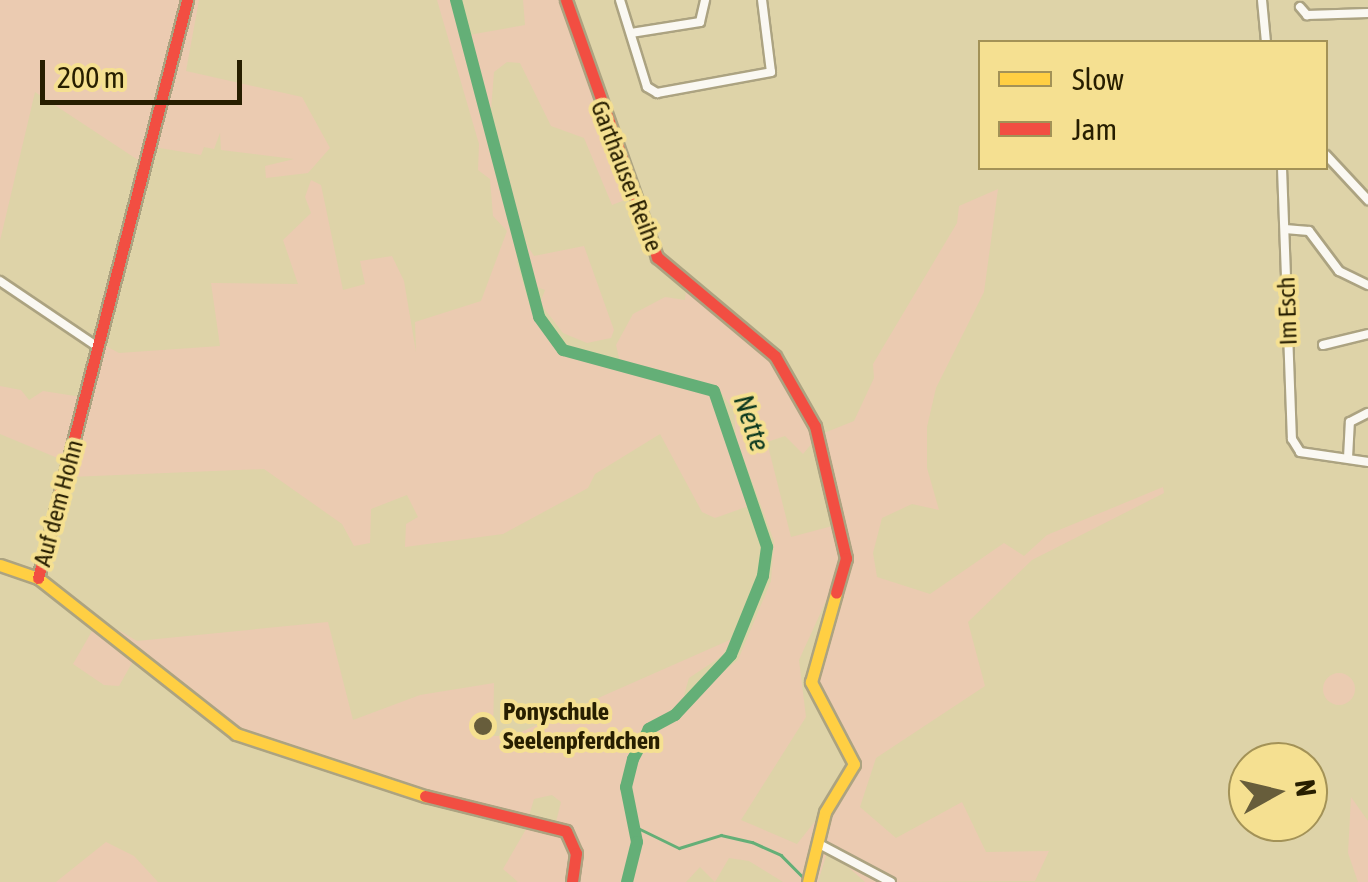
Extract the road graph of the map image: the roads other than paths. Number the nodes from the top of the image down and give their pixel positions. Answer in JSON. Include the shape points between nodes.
{"nodes":[{"id":1,"x":187,"y":0,"type":"edge"},
{"id":2,"x":566,"y":0,"type":"edge"},
{"id":3,"x":620,"y":0,"type":"edge"},
{"id":4,"x":704,"y":0,"type":"edge"},
{"id":5,"x":762,"y":0,"type":"edge"},
{"id":6,"x":1262,"y":0,"type":"edge"},
{"id":7,"x":1300,"y":7,"type":"dead end"},
{"id":8,"x":1368,"y":13,"type":"edge"},
{"id":9,"x":631,"y":34,"type":"junction"},
{"id":10,"x":1266,"y":40,"type":"edge"},
{"id":11,"x":1328,"y":157,"type":"edge"},
{"id":12,"x":1282,"y":170,"type":"edge"},
{"id":13,"x":1368,"y":200,"type":"edge"},
{"id":14,"x":1285,"y":229,"type":"junction"},
{"id":15,"x":0,"y":281,"type":"edge"},
{"id":16,"x":1368,"y":286,"type":"edge"},
{"id":17,"x":1368,"y":334,"type":"edge"},
{"id":18,"x":1323,"y":345,"type":"dead end"},
{"id":19,"x":98,"y":347,"type":"junction"},
{"id":20,"x":1368,"y":413,"type":"edge"},
{"id":21,"x":1348,"y":458,"type":"junction"},
{"id":22,"x":1368,"y":462,"type":"edge"},
{"id":23,"x":0,"y":565,"type":"edge"},
{"id":24,"x":38,"y":578,"type":"junction"},
{"id":25,"x":818,"y":851,"type":"junction"},
{"id":26,"x":572,"y":882,"type":"edge"},
{"id":27,"x":808,"y":882,"type":"edge"},
{"id":28,"x":892,"y":882,"type":"edge"}],
"edges":[{"from":1,"to":19,"type":"street","name":"Auf dem Hohn"},
{"from":2,"to":25,"type":"street","name":"Garthauser Reihe","via":[[657,256],[767,346],[824,449],[846,558],[811,682],[854,764],[825,812]]},
{"from":3,"to":9,"type":"street"},
{"from":4,"to":9,"type":"street","via":[[700,22]]},
{"from":5,"to":9,"type":"street","via":[[772,66],[766,75],[651,92]]},
{"from":6,"to":10,"type":"street"},
{"from":7,"to":8,"type":"street","via":[[1307,14]]},
{"from":11,"to":13,"type":"street"},
{"from":12,"to":14,"type":"street","name":"Im Esch"},
{"from":14,"to":16,"type":"street","via":[[1309,231],[1340,270]]},
{"from":14,"to":21,"type":"street","name":"Im Esch","via":[[1292,440],[1300,452]]},
{"from":15,"to":19,"type":"street"},
{"from":17,"to":18,"type":"street"},
{"from":19,"to":24,"type":"street","name":"Auf dem Hohn"},
{"from":20,"to":21,"type":"street","via":[[1350,422]]},
{"from":21,"to":22,"type":"street"},
{"from":23,"to":24,"type":"street"},
{"from":24,"to":26,"type":"street","name":"Auf dem Hohn","via":[[236,734],[395,789],[559,828],[572,838],[576,853]]},
{"from":25,"to":27,"type":"street"},
{"from":25,"to":28,"type":"street"}]}
